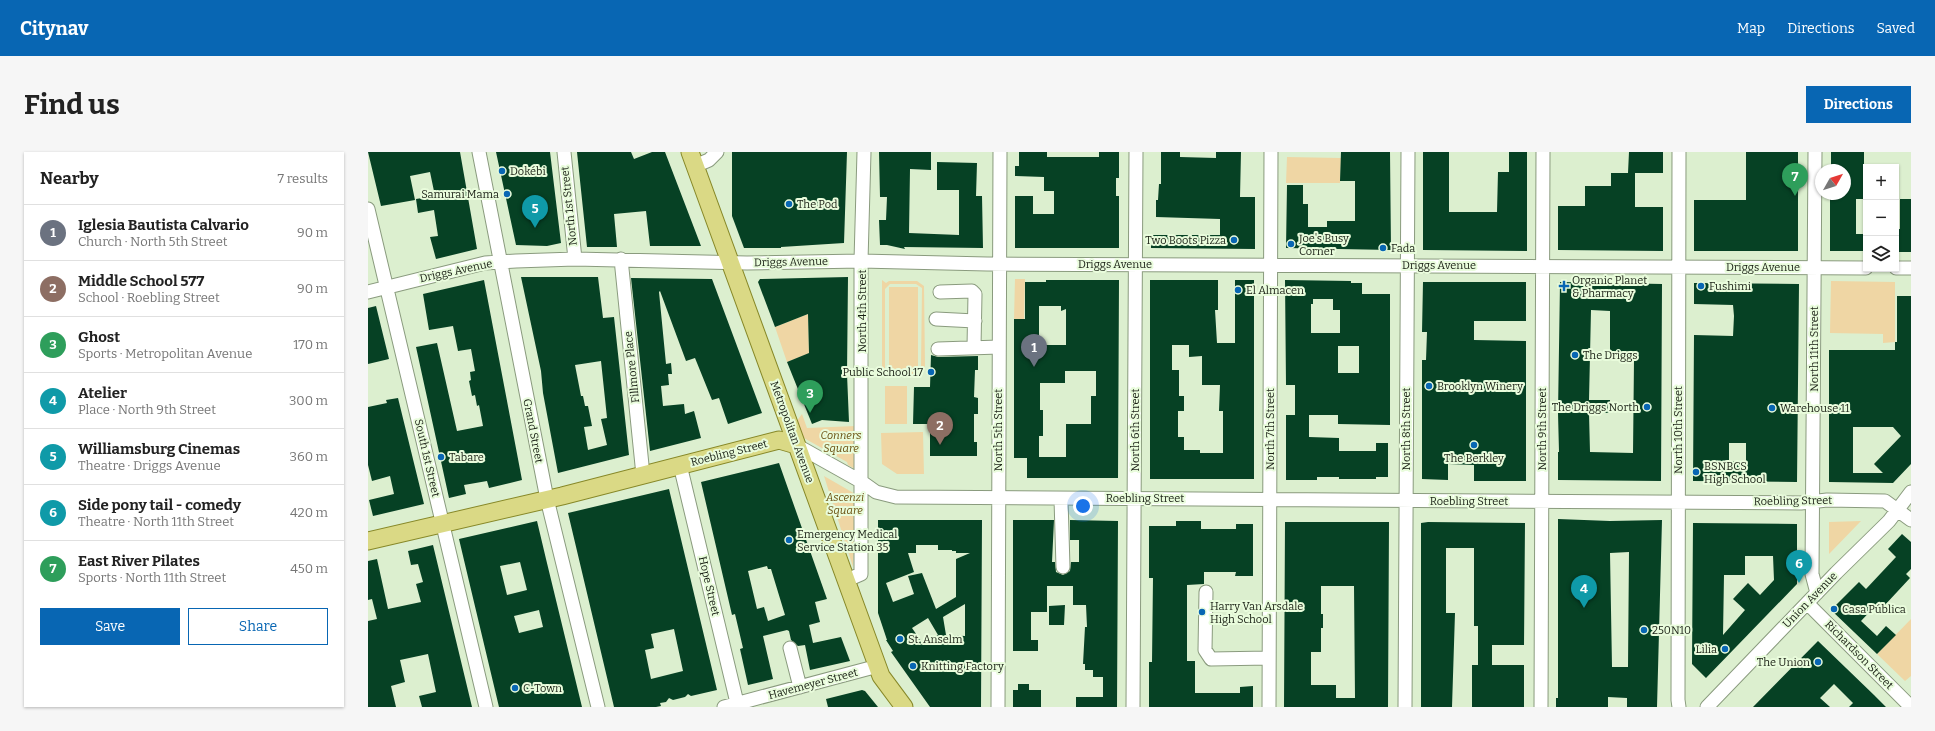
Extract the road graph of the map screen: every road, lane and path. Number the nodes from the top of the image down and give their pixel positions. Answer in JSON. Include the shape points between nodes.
{"nodes":[{"id":1,"x":479,"y":152,"type":"edge"},
{"id":2,"x":564,"y":152,"type":"edge"},
{"id":3,"x":717,"y":152,"type":"edge"},
{"id":4,"x":864,"y":152,"type":"edge"},
{"id":5,"x":1000,"y":152,"type":"edge"},
{"id":6,"x":1136,"y":152,"type":"edge"},
{"id":7,"x":1271,"y":152,"type":"edge"},
{"id":8,"x":1408,"y":152,"type":"edge"},
{"id":9,"x":1543,"y":152,"type":"edge"},
{"id":10,"x":1679,"y":152,"type":"edge"},
{"id":11,"x":1815,"y":152,"type":"edge"},
{"id":12,"x":692,"y":159,"type":"edge"},
{"id":13,"x":368,"y":209,"type":"edge"},
{"id":14,"x":575,"y":259,"type":"junction"},
{"id":15,"x":621,"y":260,"type":"junction"},
{"id":16,"x":861,"y":261,"type":"junction"},
{"id":17,"x":499,"y":262,"type":"junction"},
{"id":18,"x":730,"y":262,"type":"junction"},
{"id":19,"x":999,"y":264,"type":"junction"},
{"id":20,"x":1136,"y":264,"type":"junction"},
{"id":21,"x":1271,"y":265,"type":"junction"},
{"id":22,"x":1407,"y":265,"type":"junction"},
{"id":23,"x":1543,"y":266,"type":"junction"},
{"id":24,"x":1679,"y":267,"type":"junction"},
{"id":25,"x":1815,"y":267,"type":"junction"},
{"id":26,"x":1863,"y":268,"type":"edge"},
{"id":27,"x":1899,"y":268,"type":"edge"},
{"id":28,"x":1911,"y":268,"type":"edge"},
{"id":29,"x":386,"y":287,"type":"junction"},
{"id":30,"x":368,"y":292,"type":"edge"},
{"id":31,"x":940,"y":292,"type":"dead end"},
{"id":32,"x":936,"y":318,"type":"dead end"},
{"id":33,"x":975,"y":321,"type":"junction"},
{"id":34,"x":974,"y":347,"type":"junction"},
{"id":35,"x":999,"y":347,"type":"junction"},
{"id":36,"x":938,"y":349,"type":"dead end"},
{"id":37,"x":796,"y":445,"type":"junction"},
{"id":38,"x":680,"y":465,"type":"junction"},
{"id":39,"x":643,"y":475,"type":"junction"},
{"id":40,"x":862,"y":482,"type":"junction"},
{"id":41,"x":1911,"y":492,"type":"edge"},
{"id":42,"x":1134,"y":498,"type":"junction"},
{"id":43,"x":547,"y":499,"type":"junction"},
{"id":44,"x":998,"y":499,"type":"junction"},
{"id":45,"x":1061,"y":499,"type":"junction"},
{"id":46,"x":1270,"y":499,"type":"junction"},
{"id":47,"x":1406,"y":500,"type":"junction"},
{"id":48,"x":1542,"y":501,"type":"junction"},
{"id":49,"x":1813,"y":501,"type":"junction"},
{"id":50,"x":1678,"y":502,"type":"junction"},
{"id":51,"x":1898,"y":510,"type":"junction"},
{"id":52,"x":1911,"y":520,"type":"edge"},
{"id":53,"x":442,"y":524,"type":"junction"},
{"id":54,"x":368,"y":540,"type":"edge"},
{"id":55,"x":1063,"y":567,"type":"dead end"},
{"id":56,"x":847,"y":580,"type":"junction"},
{"id":57,"x":1206,"y":592,"type":"dead end"},
{"id":58,"x":1817,"y":593,"type":"junction"},
{"id":59,"x":1807,"y":603,"type":"junction"},
{"id":60,"x":790,"y":648,"type":"dead end"},
{"id":61,"x":1269,"y":658,"type":"junction"},
{"id":62,"x":878,"y":666,"type":"junction"},
{"id":63,"x":800,"y":687,"type":"junction"},
{"id":64,"x":737,"y":705,"type":"edge"},
{"id":65,"x":1711,"y":706,"type":"edge"},
{"id":66,"x":486,"y":707,"type":"edge"},
{"id":67,"x":598,"y":707,"type":"edge"},
{"id":68,"x":724,"y":707,"type":"edge"},
{"id":69,"x":904,"y":707,"type":"edge"},
{"id":70,"x":998,"y":707,"type":"edge"},
{"id":71,"x":1133,"y":707,"type":"edge"},
{"id":72,"x":1269,"y":707,"type":"edge"},
{"id":73,"x":1405,"y":707,"type":"edge"},
{"id":74,"x":1541,"y":707,"type":"edge"},
{"id":75,"x":1679,"y":707,"type":"edge"},
{"id":76,"x":1911,"y":707,"type":"edge"}],
"edges":[{"from":1,"to":17,"type":"street","name":"Grand Street"},
{"from":2,"to":14,"type":"street","name":"North 1st Street"},
{"from":3,"to":12,"type":"street","via":[[709,160]]},
{"from":4,"to":16,"type":"street","name":"North 4th Street"},
{"from":5,"to":19,"type":"street","name":"North 5th Street"},
{"from":6,"to":20,"type":"street","name":"North 6th Street"},
{"from":7,"to":21,"type":"street","name":"North 7th Street"},
{"from":8,"to":22,"type":"street","name":"North 8th Street"},
{"from":9,"to":23,"type":"street","name":"North 9th Street"},
{"from":10,"to":24,"type":"street","name":"North 10th Street"},
{"from":11,"to":25,"type":"street","name":"North 11th Street"},
{"from":12,"to":18,"type":"main road","name":"Metropolitan Avenue"},
{"from":13,"to":29,"type":"street","name":"South 1st Street"},
{"from":14,"to":15,"type":"street","name":"Driggs Avenue"},
{"from":14,"to":17,"type":"street","name":"Driggs Avenue"},
{"from":15,"to":18,"type":"street","name":"Driggs Avenue"},
{"from":15,"to":39,"type":"street","name":"Fillmore Place"},
{"from":16,"to":18,"type":"street","name":"Driggs Avenue"},
{"from":16,"to":19,"type":"street","name":"Driggs Avenue"},
{"from":16,"to":40,"type":"street","name":"North 4th Street"},
{"from":17,"to":29,"type":"street","name":"Driggs Avenue","via":[[485,263]]},
{"from":17,"to":43,"type":"street","name":"Grand Street"},
{"from":18,"to":37,"type":"main road","name":"Metropolitan Avenue"},
{"from":19,"to":20,"type":"street","name":"Driggs Avenue"},
{"from":19,"to":35,"type":"street","name":"North 5th Street"},
{"from":20,"to":21,"type":"street","name":"Driggs Avenue"},
{"from":20,"to":42,"type":"street","name":"North 6th Street"},
{"from":21,"to":22,"type":"street","name":"Driggs Avenue"},
{"from":21,"to":46,"type":"street","name":"North 7th Street"},
{"from":22,"to":23,"type":"street","name":"Driggs Avenue"},
{"from":22,"to":47,"type":"street","name":"North 8th Street"},
{"from":23,"to":24,"type":"street","name":"Driggs Avenue"},
{"from":23,"to":48,"type":"street","name":"North 9th Street"},
{"from":24,"to":25,"type":"street","name":"Driggs Avenue"},
{"from":24,"to":50,"type":"street","name":"North 10th Street"},
{"from":25,"to":26,"type":"street","name":"Driggs Avenue"},
{"from":25,"to":49,"type":"street","name":"North 11th Street"},
{"from":27,"to":28,"type":"street"},
{"from":29,"to":30,"type":"street","name":"Driggs Avenue"},
{"from":29,"to":53,"type":"street","name":"South 1st Street"},
{"from":31,"to":33,"type":"street","via":[[972,291],[976,298]]},
{"from":32,"to":33,"type":"street"},
{"from":33,"to":34,"type":"street"},
{"from":34,"to":35,"type":"street"},
{"from":34,"to":36,"type":"street"},
{"from":35,"to":44,"type":"street","name":"North 5th Street"},
{"from":37,"to":38,"type":"main road","name":"Roebling Street","via":[[779,440]]},
{"from":37,"to":40,"type":"street","name":"Roebling Street"},
{"from":37,"to":56,"type":"main road","name":"Metropolitan Avenue"},
{"from":38,"to":39,"type":"main road","name":"Roebling Street"},
{"from":38,"to":64,"type":"street","name":"Hope Street"},
{"from":39,"to":43,"type":"main road","name":"Roebling Street"},
{"from":40,"to":44,"type":"street","name":"Roebling Street","via":[[876,492],[896,497]]},
{"from":40,"to":56,"type":"street","name":"North 4th Street","via":[[861,574]]},
{"from":41,"to":51,"type":"street","name":"Union Avenue"},
{"from":42,"to":45,"type":"street","name":"Roebling Street"},
{"from":42,"to":46,"type":"street","name":"Roebling Street"},
{"from":42,"to":71,"type":"street","name":"North 6th Street"},
{"from":43,"to":53,"type":"main road","name":"Roebling Street"},
{"from":43,"to":67,"type":"street","name":"Grand Street"},
{"from":44,"to":45,"type":"street","name":"Roebling Street"},
{"from":44,"to":70,"type":"street","name":"North 5th Street"},
{"from":45,"to":55,"type":"street"},
{"from":46,"to":47,"type":"street","name":"Roebling Street"},
{"from":46,"to":61,"type":"street","name":"North 7th Street"},
{"from":47,"to":48,"type":"street","name":"Roebling Street"},
{"from":47,"to":73,"type":"street","name":"North 8th Street"},
{"from":48,"to":50,"type":"street","name":"Roebling Street"},
{"from":48,"to":74,"type":"street","name":"North 9th Street"},
{"from":49,"to":50,"type":"street","name":"Roebling Street"},
{"from":49,"to":51,"type":"street","name":"Roebling Street","via":[[1885,501]]},
{"from":49,"to":58,"type":"street","name":"North 11th Street","via":[[1812,574]]},
{"from":50,"to":75,"type":"street","name":"North 10th Street"},
{"from":51,"to":52,"type":"street","name":"Roebling Street"},
{"from":51,"to":58,"type":"street","name":"Union Avenue"},
{"from":53,"to":54,"type":"main road","name":"Roebling Street"},
{"from":53,"to":66,"type":"street","name":"South 1st Street"},
{"from":56,"to":62,"type":"main road","name":"Metropolitan Avenue"},
{"from":57,"to":61,"type":"street","via":[[1205,650],[1211,659]]},
{"from":58,"to":59,"type":"street","name":"Union Avenue"},
{"from":59,"to":65,"type":"street","name":"Union Avenue"},
{"from":59,"to":76,"type":"street","name":"Richardson Street"},
{"from":60,"to":63,"type":"street"},
{"from":61,"to":72,"type":"street","name":"North 7th Street"},
{"from":62,"to":63,"type":"street","name":"Havemeyer Street"},
{"from":62,"to":69,"type":"main road","name":"Metropolitan Avenue","via":[[881,676]]},
{"from":63,"to":64,"type":"street","name":"Havemeyer Street"},
{"from":64,"to":68,"type":"street","name":"Havemeyer Street"}]}
